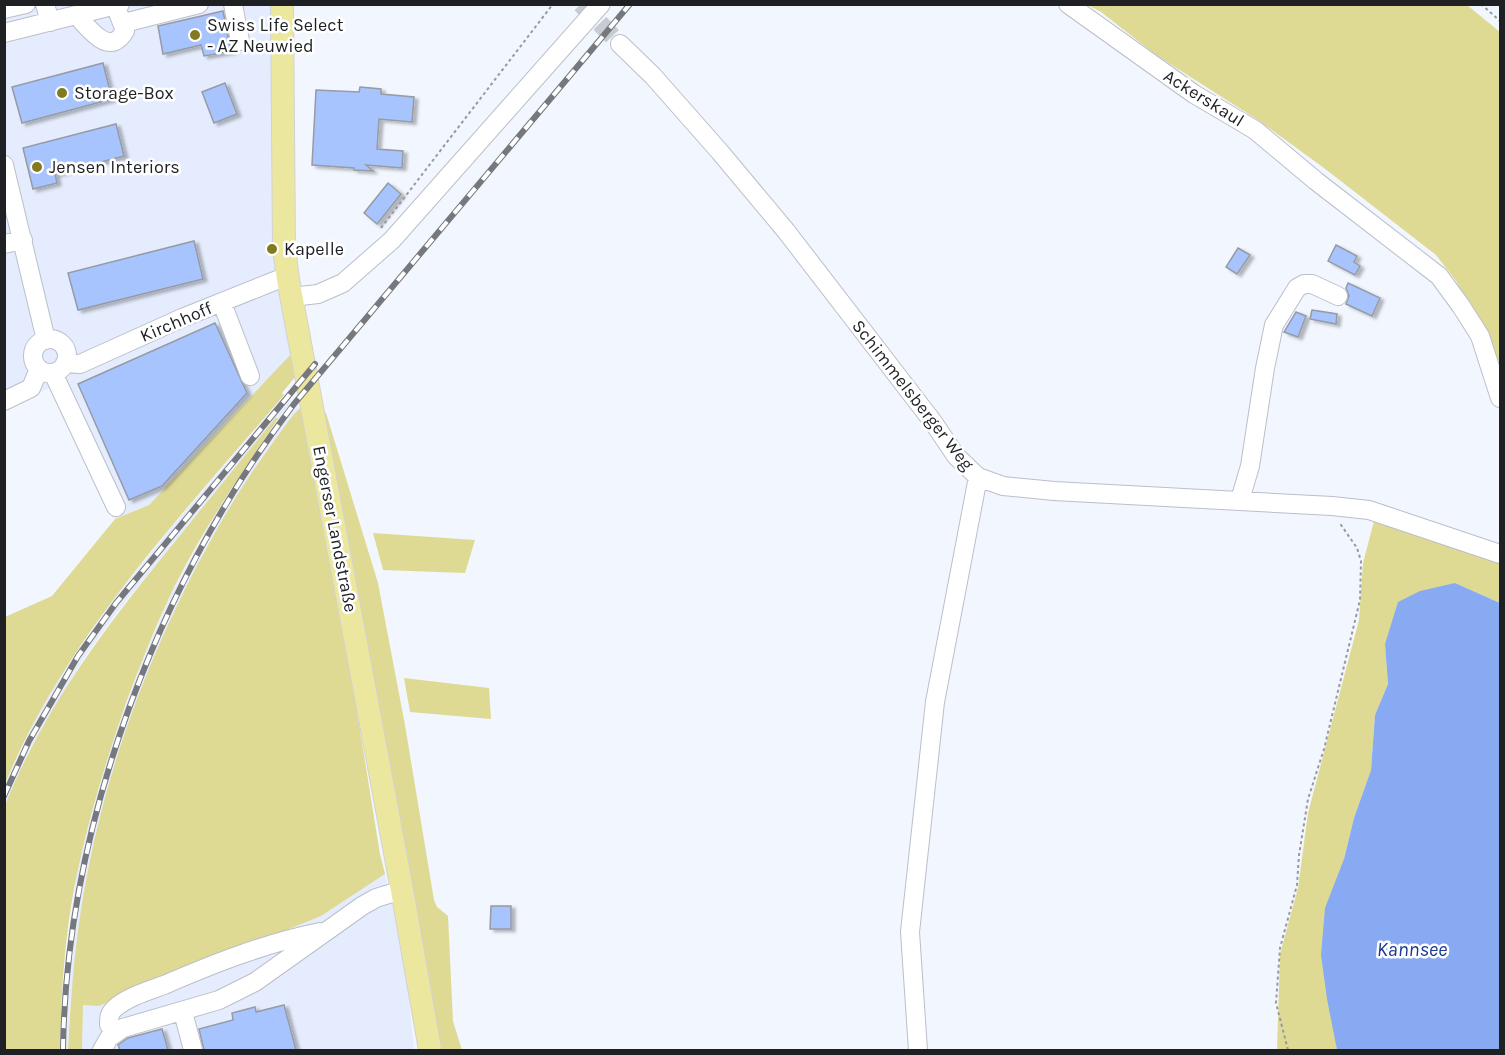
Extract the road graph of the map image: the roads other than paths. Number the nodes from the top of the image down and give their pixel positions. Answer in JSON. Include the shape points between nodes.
{"nodes":[{"id":1,"x":26,"y":4,"type":"edge"},
{"id":2,"x":199,"y":4,"type":"edge"},
{"id":3,"x":233,"y":4,"type":"edge"},
{"id":4,"x":282,"y":4,"type":"edge"},
{"id":5,"x":601,"y":4,"type":"edge"},
{"id":6,"x":1068,"y":4,"type":"edge"},
{"id":7,"x":118,"y":6,"type":"edge"},
{"id":8,"x":4,"y":9,"type":"edge"},
{"id":9,"x":72,"y":12,"type":"edge"},
{"id":10,"x":47,"y":13,"type":"edge"},
{"id":11,"x":124,"y":24,"type":"junction"},
{"id":12,"x":4,"y":33,"type":"edge"},
{"id":13,"x":240,"y":41,"type":"dead end"},
{"id":14,"x":620,"y":44,"type":"tunnel mouth"},
{"id":15,"x":4,"y":165,"type":"edge"},
{"id":16,"x":23,"y":240,"type":"junction"},
{"id":17,"x":4,"y":244,"type":"edge"},
{"id":18,"x":290,"y":288,"type":"junction"},
{"id":19,"x":1338,"y":296,"type":"dead end"},
{"id":20,"x":222,"y":303,"type":"junction"},
{"id":21,"x":46,"y":340,"type":"junction"},
{"id":22,"x":52,"y":369,"type":"junction"},
{"id":23,"x":250,"y":376,"type":"dead end"},
{"id":24,"x":1500,"y":398,"type":"edge"},
{"id":25,"x":4,"y":401,"type":"edge"},
{"id":26,"x":978,"y":477,"type":"junction"},
{"id":27,"x":1240,"y":500,"type":"junction"},
{"id":28,"x":116,"y":507,"type":"dead end"},
{"id":29,"x":1500,"y":554,"type":"edge"},
{"id":30,"x":402,"y":890,"type":"junction"},
{"id":31,"x":328,"y":930,"type":"junction"},
{"id":32,"x":183,"y":1012,"type":"junction"},
{"id":33,"x":115,"y":1032,"type":"junction"},
{"id":34,"x":102,"y":1050,"type":"edge"},
{"id":35,"x":194,"y":1050,"type":"edge"},
{"id":36,"x":429,"y":1050,"type":"edge"},
{"id":37,"x":918,"y":1050,"type":"edge"}],
"edges":[{"from":1,"to":8,"type":"street"},
{"from":2,"to":11,"type":"street"},
{"from":3,"to":13,"type":"street"},
{"from":4,"to":18,"type":"main road","name":"Engerser Landstraße","via":[[284,248]]},
{"from":5,"to":18,"type":"street","name":"Kirchhoff","via":[[392,240],[343,283],[318,294]]},
{"from":6,"to":24,"type":"street","name":"Ackerskaul","via":[[1194,94],[1255,130],[1439,276],[1480,336]]},
{"from":7,"to":9,"type":"street"},
{"from":7,"to":11,"type":"street"},
{"from":9,"to":10,"type":"street"},
{"from":9,"to":11,"type":"street","via":[[102,41],[120,40]]},
{"from":10,"to":12,"type":"street"},
{"from":14,"to":26,"type":"street","name":"Schimmelsberger Weg","via":[[653,76],[771,214],[956,456]]},
{"from":15,"to":16,"type":"street"},
{"from":16,"to":17,"type":"street"},
{"from":16,"to":21,"type":"street"},
{"from":18,"to":20,"type":"street","name":"Kirchhoff","via":[[277,280]]},
{"from":18,"to":30,"type":"main road","name":"Engerser Landstraße"},
{"from":19,"to":27,"type":"street","via":[[1304,284],[1297,288],[1274,325],[1250,466]]},
{"from":20,"to":22,"type":"street","name":"Kirchhoff","via":[[80,364]]},
{"from":20,"to":23,"type":"street"},
{"from":21,"to":22,"type":"street","via":[[38,344],[33,357]]},
{"from":21,"to":22,"type":"street","via":[[63,345],[66,354]]},
{"from":22,"to":25,"type":"street","via":[[31,388]]},
{"from":22,"to":28,"type":"street"},
{"from":26,"to":27,"type":"street","name":"Schimmelsberger Weg","via":[[1003,486],[1054,491]]},
{"from":26,"to":37,"type":"street","via":[[935,702],[910,932]]},
{"from":27,"to":29,"type":"street","name":"Schimmelsberger Weg","via":[[1369,510]]},
{"from":30,"to":31,"type":"street","via":[[376,898]]},
{"from":30,"to":36,"type":"main road","name":"Engerser Landstraße"},
{"from":31,"to":32,"type":"street","via":[[238,991]]},
{"from":31,"to":33,"type":"street","via":[[260,947],[137,996],[109,1016],[109,1025]]},
{"from":32,"to":33,"type":"street"},
{"from":32,"to":35,"type":"street"},
{"from":33,"to":34,"type":"street"}]}
